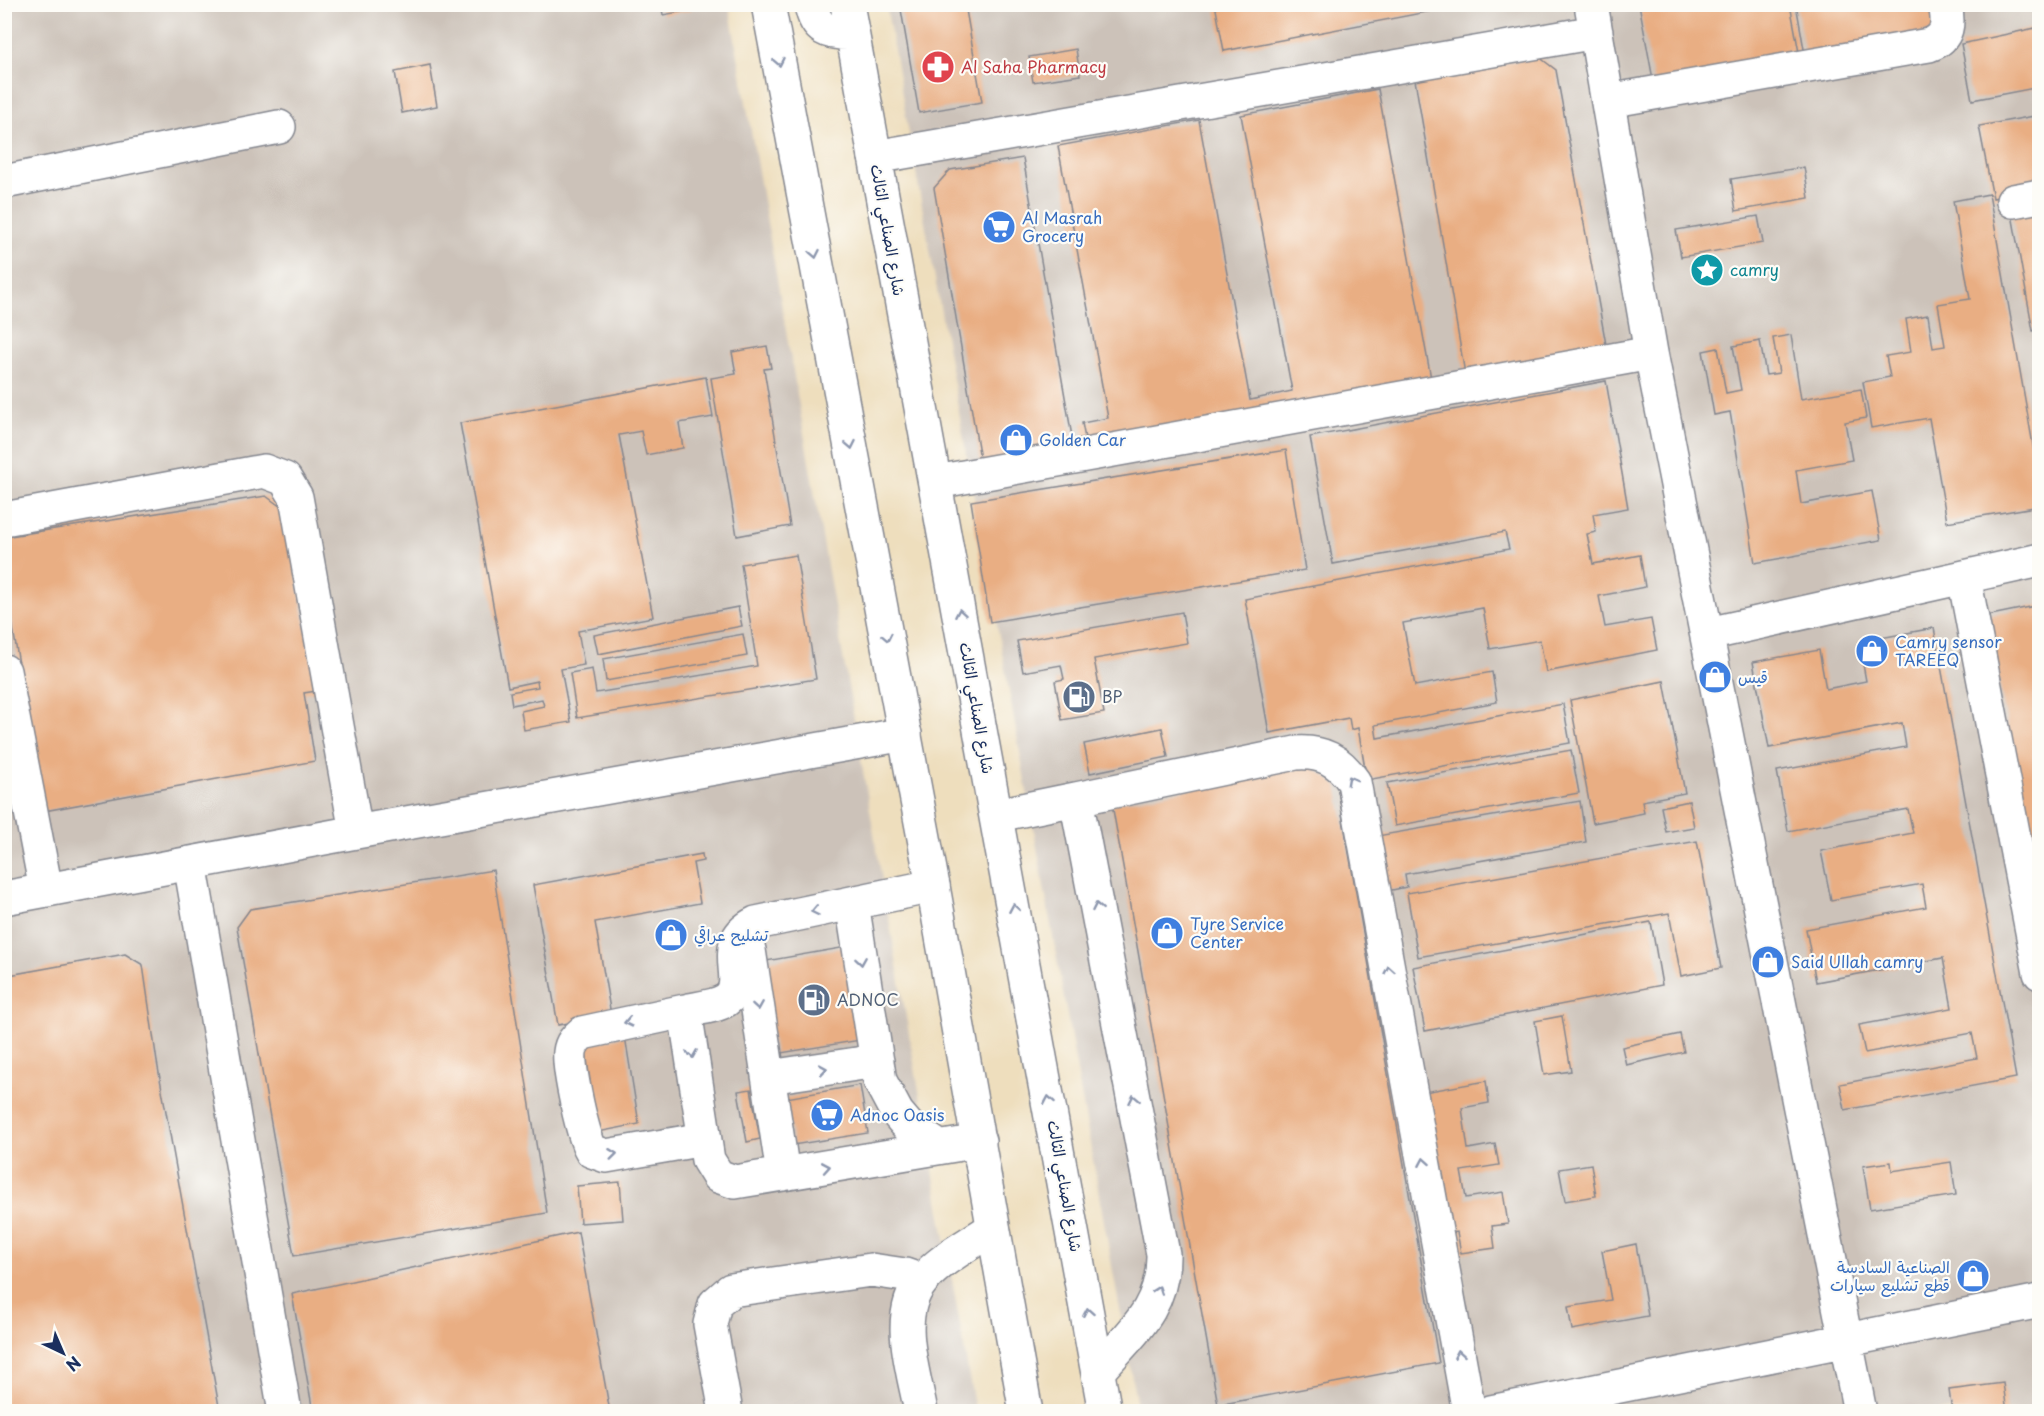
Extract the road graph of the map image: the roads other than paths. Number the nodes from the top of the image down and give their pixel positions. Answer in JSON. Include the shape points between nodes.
{"nodes":[{"id":1,"x":768,"y":4,"type":"edge"},
{"id":2,"x":811,"y":4,"type":"edge"},
{"id":3,"x":1945,"y":4,"type":"edge"},
{"id":4,"x":1594,"y":18,"type":"edge"},
{"id":5,"x":849,"y":19,"type":"edge"},
{"id":6,"x":1608,"y":101,"type":"junction"},
{"id":7,"x":279,"y":127,"type":"dead end"},
{"id":8,"x":875,"y":157,"type":"junction"},
{"id":9,"x":4,"y":183,"type":"edge"},
{"id":10,"x":1651,"y":352,"type":"junction"},
{"id":11,"x":936,"y":482,"type":"junction"},
{"id":12,"x":4,"y":519,"type":"edge"},
{"id":13,"x":2040,"y":560,"type":"edge"},
{"id":14,"x":1964,"y":577,"type":"junction"},
{"id":15,"x":1708,"y":634,"type":"junction"},
{"id":16,"x":4,"y":671,"type":"edge"},
{"id":17,"x":905,"y":734,"type":"junction"},
{"id":18,"x":1076,"y":799,"type":"junction"},
{"id":19,"x":997,"y":816,"type":"junction"},
{"id":20,"x":356,"y":832,"type":"junction"},
{"id":21,"x":190,"y":863,"type":"junction"},
{"id":22,"x":933,"y":886,"type":"junction"},
{"id":23,"x":46,"y":890,"type":"junction"},
{"id":24,"x":4,"y":898,"type":"edge"},
{"id":25,"x":852,"y":903,"type":"junction"},
{"id":26,"x":746,"y":928,"type":"junction"},
{"id":27,"x":2040,"y":973,"type":"edge"},
{"id":28,"x":685,"y":1011,"type":"junction"},
{"id":29,"x":877,"y":1061,"type":"junction"},
{"id":30,"x":769,"y":1077,"type":"junction"},
{"id":31,"x":704,"y":1139,"type":"junction"},
{"id":32,"x":979,"y":1141,"type":"junction"},
{"id":33,"x":939,"y":1147,"type":"junction"},
{"id":34,"x":783,"y":1174,"type":"junction"},
{"id":35,"x":993,"y":1228,"type":"junction"},
{"id":36,"x":922,"y":1281,"type":"junction"},
{"id":37,"x":2040,"y":1301,"type":"edge"},
{"id":38,"x":1848,"y":1340,"type":"junction"},
{"id":39,"x":1099,"y":1370,"type":"junction"},
{"id":40,"x":285,"y":1412,"type":"edge"},
{"id":41,"x":726,"y":1412,"type":"edge"},
{"id":42,"x":921,"y":1412,"type":"edge"},
{"id":43,"x":1026,"y":1412,"type":"edge"},
{"id":44,"x":1105,"y":1412,"type":"edge"},
{"id":45,"x":1469,"y":1412,"type":"edge"},
{"id":46,"x":1491,"y":1412,"type":"edge"},
{"id":47,"x":1860,"y":1412,"type":"edge"}],
"edges":[{"from":1,"to":17,"type":"street","one_way":true},
{"from":2,"to":5,"type":"street","via":[[815,22],[828,33]]},
{"from":3,"to":6,"type":"street","via":[[1944,36],[1929,45]]},
{"from":4,"to":6,"type":"street"},
{"from":4,"to":8,"type":"street"},
{"from":5,"to":8,"type":"street","name":"شارع الصناعي الثالث"},
{"from":6,"to":10,"type":"street"},
{"from":7,"to":9,"type":"street"},
{"from":8,"to":11,"type":"street","name":"شارع الصناعي الثالث"},
{"from":10,"to":11,"type":"street"},
{"from":10,"to":15,"type":"street"},
{"from":19,"to":11,"type":"street","name":"شارع الصناعي الثالث","one_way":true},
{"from":12,"to":20,"type":"street","via":[[264,471],[285,479],[296,497]]},
{"from":13,"to":14,"type":"street"},
{"from":14,"to":15,"type":"street"},
{"from":14,"to":27,"type":"street"},
{"from":15,"to":38,"type":"street"},
{"from":16,"to":23,"type":"street"},
{"from":17,"to":20,"type":"street"},
{"from":17,"to":22,"type":"street"},
{"from":18,"to":19,"type":"street"},
{"from":39,"to":18,"type":"street","one_way":true,"via":[[1154,1303],[1161,1288],[1163,1254]]},
{"from":45,"to":18,"type":"street","one_way":true,"via":[[1354,782],[1341,766],[1324,755],[1296,753]]},
{"from":39,"to":19,"type":"street","name":"شارع الصناعي الثالث","one_way":true},
{"from":20,"to":21,"type":"street"},
{"from":21,"to":23,"type":"street"},
{"from":21,"to":40,"type":"street"},
{"from":22,"to":25,"type":"street"},
{"from":22,"to":32,"type":"street"},
{"from":23,"to":24,"type":"street"},
{"from":25,"to":26,"type":"street","one_way":true},
{"from":25,"to":29,"type":"street","one_way":true},
{"from":26,"to":28,"type":"street","via":[[734,945],[735,984],[730,996],[719,1004]]},
{"from":26,"to":30,"type":"street","one_way":true},
{"from":28,"to":31,"type":"street","one_way":true},
{"from":28,"to":31,"type":"street","one_way":true,"via":[[582,1032],[572,1044],[570,1058],[585,1138],[592,1151],[606,1156]]},
{"from":30,"to":29,"type":"street","one_way":true},
{"from":29,"to":33,"type":"street","via":[[880,1081],[897,1113],[923,1138]]},
{"from":30,"to":34,"type":"street"},
{"from":31,"to":34,"type":"street","via":[[712,1169],[726,1181]]},
{"from":32,"to":33,"type":"street"},
{"from":32,"to":35,"type":"street"},
{"from":34,"to":33,"type":"street","one_way":true},
{"from":35,"to":36,"type":"street"},
{"from":35,"to":43,"type":"street"},
{"from":36,"to":41,"type":"street","via":[[888,1271],[862,1270],[730,1290],[715,1304],[710,1324]]},
{"from":36,"to":42,"type":"street","via":[[907,1316]]},
{"from":37,"to":38,"type":"street"},
{"from":38,"to":46,"type":"street"},
{"from":38,"to":47,"type":"street"},
{"from":39,"to":44,"type":"street","name":"شارع الصناعي الثالث"}]}
